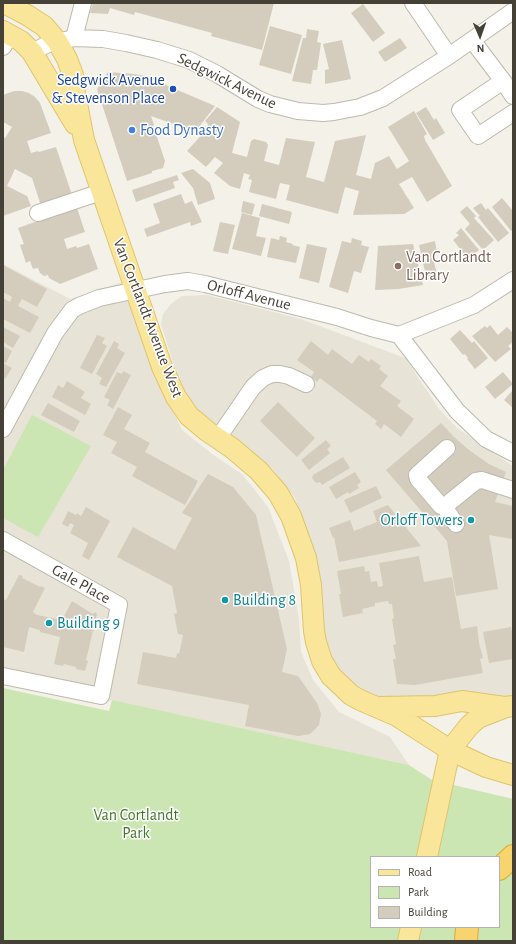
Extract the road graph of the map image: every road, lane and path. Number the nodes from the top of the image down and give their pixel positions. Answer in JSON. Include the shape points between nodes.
{"nodes":[{"id":1,"x":4,"y":3,"type":"edge"},
{"id":2,"x":83,"y":3,"type":"edge"},
{"id":3,"x":413,"y":3,"type":"edge"},
{"id":4,"x":513,"y":11,"type":"edge"},
{"id":5,"x":5,"y":37,"type":"edge"},
{"id":6,"x":66,"y":39,"type":"junction"},
{"id":7,"x":472,"y":40,"type":"junction"},
{"id":8,"x":32,"y":52,"type":"junction"},
{"id":9,"x":449,"y":56,"type":"junction"},
{"id":10,"x":503,"y":82,"type":"junction"},
{"id":11,"x":513,"y":96,"type":"edge"},
{"id":12,"x":513,"y":113,"type":"edge"},
{"id":13,"x":84,"y":140,"type":"junction"},
{"id":14,"x":101,"y":192,"type":"junction"},
{"id":15,"x":38,"y":213,"type":"dead end"},
{"id":16,"x":513,"y":280,"type":"edge"},
{"id":17,"x":136,"y":290,"type":"junction"},
{"id":18,"x":399,"y":335,"type":"junction"},
{"id":19,"x":306,"y":384,"type":"dead end"},
{"id":20,"x":3,"y":429,"type":"edge"},
{"id":21,"x":218,"y":438,"type":"junction"},
{"id":22,"x":447,"y":448,"type":"dead end"},
{"id":23,"x":513,"y":453,"type":"edge"},
{"id":24,"x":513,"y":490,"type":"edge"},
{"id":25,"x":445,"y":506,"type":"junction"},
{"id":26,"x":456,"y":524,"type":"dead end"},
{"id":27,"x":3,"y":540,"type":"edge"},
{"id":28,"x":3,"y":676,"type":"edge"},
{"id":29,"x":377,"y":707,"type":"junction"},
{"id":30,"x":510,"y":707,"type":"edge"},
{"id":31,"x":450,"y":750,"type":"junction"},
{"id":32,"x":513,"y":775,"type":"edge"},
{"id":33,"x":427,"y":856,"type":"edge"},
{"id":34,"x":513,"y":856,"type":"edge"},
{"id":35,"x":500,"y":868,"type":"edge"},
{"id":36,"x":411,"y":928,"type":"edge"},
{"id":37,"x":467,"y":928,"type":"edge"},
{"id":38,"x":408,"y":941,"type":"edge"},
{"id":39,"x":466,"y":941,"type":"edge"}],
"edges":[{"from":1,"to":6,"type":"main road"},
{"from":2,"to":6,"type":"street"},
{"from":3,"to":9,"type":"street"},
{"from":4,"to":7,"type":"street","name":"Sedgwick Avenue"},
{"from":5,"to":8,"type":"main road","via":[[21,41]]},
{"from":6,"to":8,"type":"street","name":"Sedgwick Avenue"},
{"from":6,"to":9,"type":"street","name":"Sedgwick Avenue","via":[[120,42],[172,54],[203,66],[258,98],[282,108],[310,113],[354,109],[372,103]]},
{"from":6,"to":13,"type":"main road","name":"Van Cortlandt Avenue West"},
{"from":7,"to":9,"type":"street","name":"Sedgwick Avenue"},
{"from":7,"to":10,"type":"street"},
{"from":8,"to":13,"type":"main road","name":"Van Cortlandt Avenue West"},
{"from":10,"to":11,"type":"street"},
{"from":10,"to":12,"type":"street","via":[[460,110],[478,136]]},
{"from":13,"to":14,"type":"main road","name":"Van Cortlandt Avenue West"},
{"from":14,"to":15,"type":"street"},
{"from":14,"to":17,"type":"main road","name":"Van Cortlandt Avenue West"},
{"from":16,"to":18,"type":"street","via":[[474,305]]},
{"from":17,"to":18,"type":"street","name":"Orloff Avenue","via":[[188,281]]},
{"from":17,"to":20,"type":"street","name":"Orloff Avenue","via":[[89,302],[66,316]]},
{"from":17,"to":21,"type":"main road","name":"Van Cortlandt Avenue West","via":[[162,367],[176,397],[189,416]]},
{"from":18,"to":23,"type":"street","via":[[457,411],[486,439]]},
{"from":19,"to":21,"type":"street","via":[[280,374],[263,378]]},
{"from":21,"to":29,"type":"main road","name":"Van Cortlandt Avenue West","via":[[246,459],[269,482],[285,504],[306,558],[311,585],[314,631],[322,661],[331,676],[343,688],[360,700]]},
{"from":22,"to":25,"type":"street","via":[[417,475],[418,480],[441,506]]},
{"from":24,"to":25,"type":"street","via":[[482,480],[476,481]]},
{"from":25,"to":26,"type":"street"},
{"from":27,"to":28,"type":"street","name":"Gale Place","via":[[119,605],[101,696]]},
{"from":29,"to":30,"type":"main road","via":[[435,706],[462,701]]},
{"from":29,"to":31,"type":"main road","name":"Van Cortlandt Avenue West","via":[[397,716]]},
{"from":30,"to":31,"type":"main road","via":[[478,718]]},
{"from":31,"to":32,"type":"main road","name":"Van Cortlandt Avenue West","via":[[486,767]]},
{"from":31,"to":33,"type":"main road"},
{"from":34,"to":35,"type":"highway"},
{"from":36,"to":38,"type":"main road"},
{"from":37,"to":39,"type":"highway"}]}
